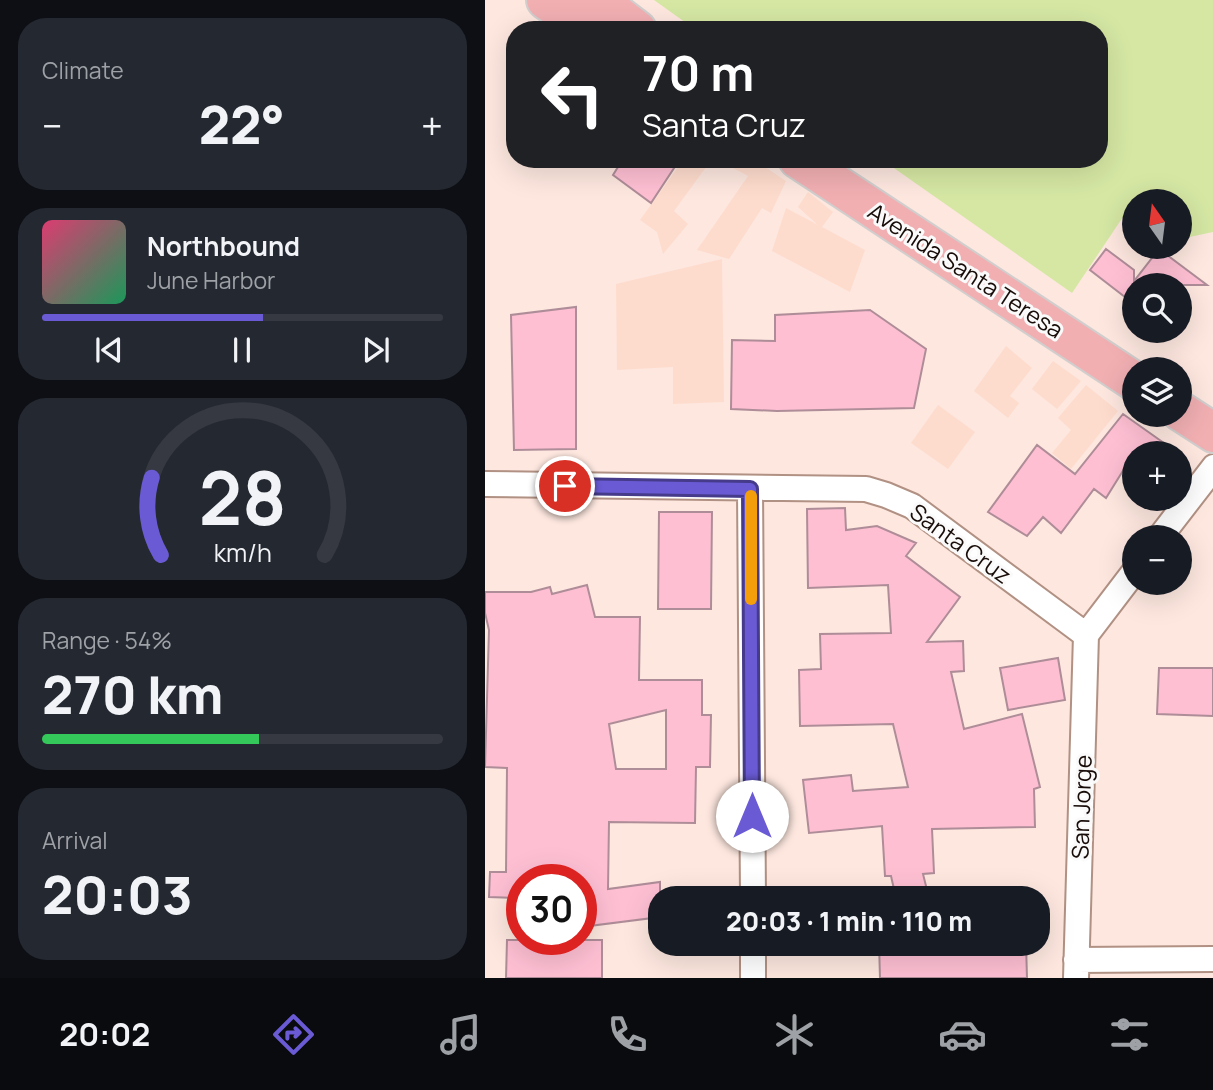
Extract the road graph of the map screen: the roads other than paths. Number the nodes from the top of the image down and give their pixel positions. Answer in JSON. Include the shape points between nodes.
{"nodes":[{"id":1,"x":546,"y":0,"type":"edge"},
{"id":2,"x":598,"y":0,"type":"edge"},
{"id":3,"x":576,"y":21,"type":"edge"},
{"id":4,"x":625,"y":21,"type":"edge"},
{"id":5,"x":812,"y":168,"type":"edge"},
{"id":6,"x":1122,"y":373,"type":"edge"},
{"id":7,"x":1192,"y":419,"type":"edge"},
{"id":8,"x":1213,"y":433,"type":"edge"},
{"id":9,"x":1213,"y":467,"type":"edge"},
{"id":10,"x":485,"y":484,"type":"edge"},
{"id":11,"x":750,"y":489,"type":"junction"},
{"id":12,"x":1169,"y":525,"type":"edge"},
{"id":13,"x":1122,"y":588,"type":"edge"},
{"id":14,"x":1086,"y":635,"type":"junction"},
{"id":15,"x":753,"y":886,"type":"edge"},
{"id":16,"x":753,"y":956,"type":"edge"},
{"id":17,"x":1213,"y":958,"type":"edge"},
{"id":18,"x":1077,"y":969,"type":"edge"},
{"id":19,"x":753,"y":978,"type":"edge"}],
"edges":[{"from":1,"to":3,"type":"main road"},
{"from":2,"to":4,"type":"main road"},
{"from":5,"to":6,"type":"main road","name":"Avenida Santa Teresa"},
{"from":7,"to":8,"type":"main road"},
{"from":9,"to":12,"type":"street"},
{"from":10,"to":11,"type":"street","name":"Santa Cruz"},
{"from":11,"to":14,"type":"street","name":"Santa Cruz","via":[[866,489],[912,506]]},
{"from":11,"to":15,"type":"street"},
{"from":13,"to":14,"type":"street"},
{"from":14,"to":18,"type":"street","name":"San Jorge"},
{"from":16,"to":19,"type":"street"},
{"from":17,"to":18,"type":"street"}]}
